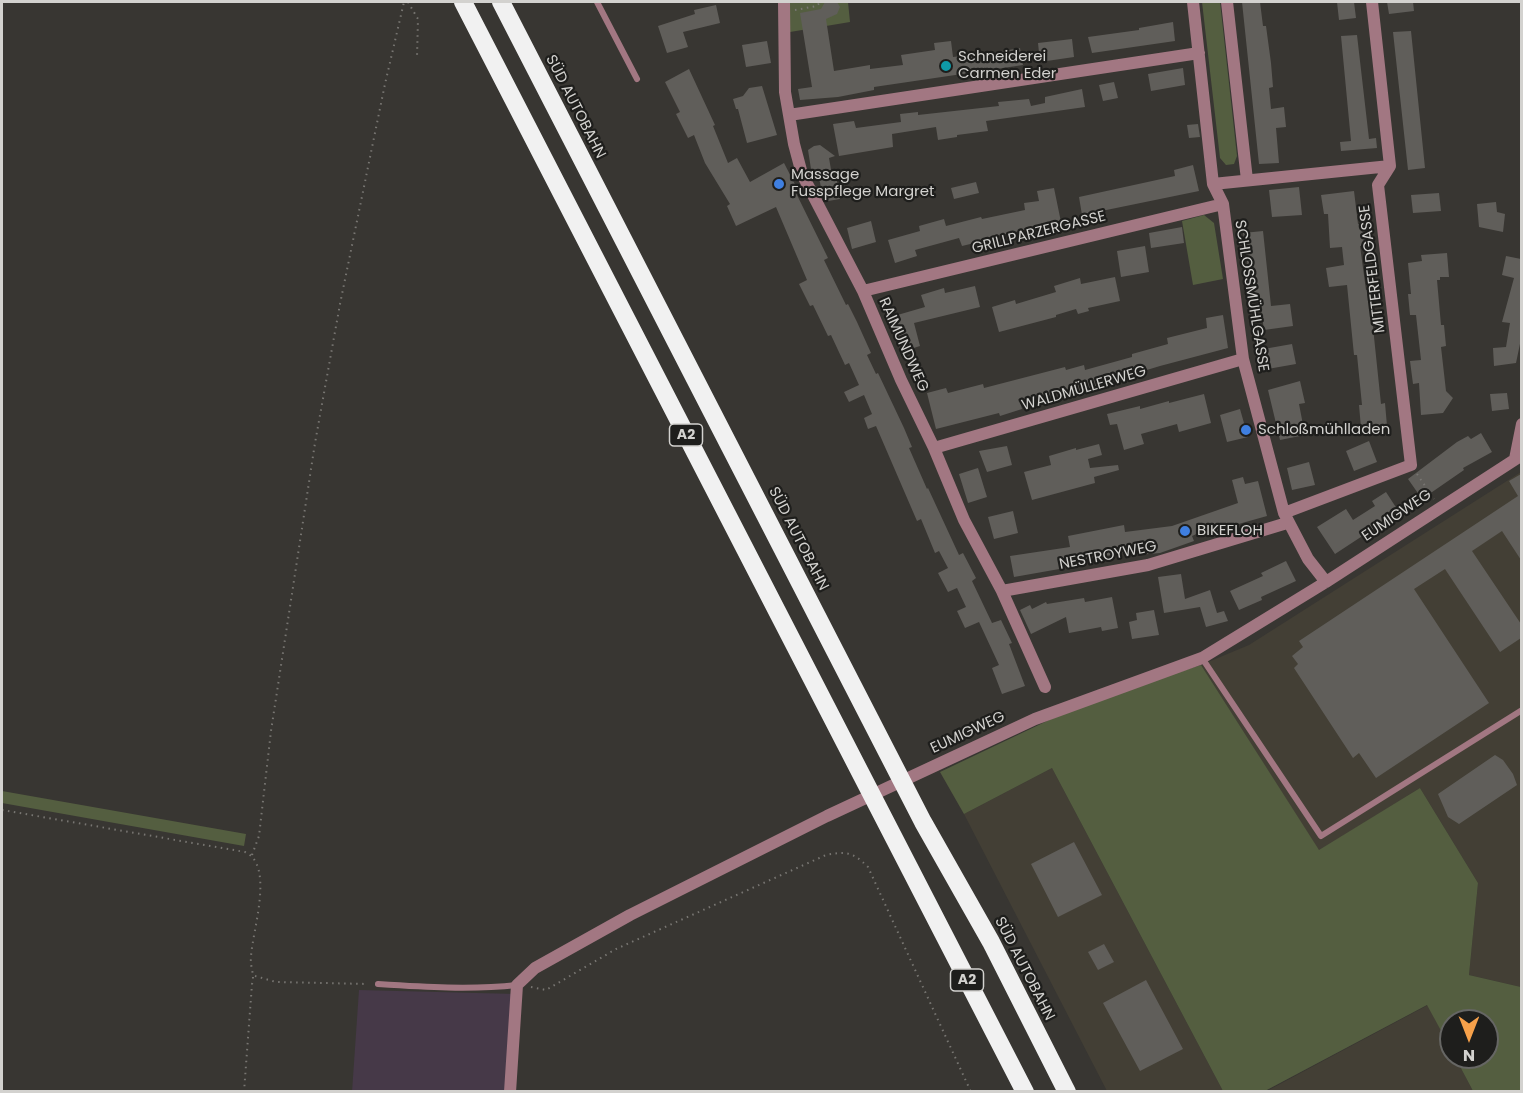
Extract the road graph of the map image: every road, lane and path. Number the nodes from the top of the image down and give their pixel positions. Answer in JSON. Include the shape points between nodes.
{"nodes":[{"id":1,"x":406,"y":2,"type":"edge"},
{"id":2,"x":463,"y":2,"type":"edge"},
{"id":3,"x":501,"y":2,"type":"edge"},
{"id":4,"x":597,"y":2,"type":"edge"},
{"id":5,"x":820,"y":2,"type":"edge"},
{"id":6,"x":1193,"y":2,"type":"edge"},
{"id":7,"x":1227,"y":2,"type":"edge"},
{"id":8,"x":1372,"y":2,"type":"edge"},
{"id":9,"x":784,"y":7,"type":"edge"},
{"id":10,"x":1199,"y":53,"type":"junction"},
{"id":11,"x":417,"y":57,"type":"dead end"},
{"id":12,"x":637,"y":80,"type":"dead end"},
{"id":13,"x":789,"y":115,"type":"junction"},
{"id":14,"x":1390,"y":166,"type":"junction"},
{"id":15,"x":1247,"y":180,"type":"junction"},
{"id":16,"x":1213,"y":184,"type":"junction"},
{"id":17,"x":1223,"y":204,"type":"junction"},
{"id":18,"x":863,"y":291,"type":"junction"},
{"id":19,"x":1243,"y":359,"type":"junction"},
{"id":20,"x":1521,"y":424,"type":"edge"},
{"id":21,"x":934,"y":448,"type":"junction"},
{"id":22,"x":1518,"y":457,"type":"edge"},
{"id":23,"x":1411,"y":465,"type":"junction"},
{"id":24,"x":1440,"y":506,"type":"junction"},
{"id":25,"x":1286,"y":518,"type":"junction"},
{"id":26,"x":1326,"y":582,"type":"junction"},
{"id":27,"x":1002,"y":591,"type":"junction"},
{"id":28,"x":1202,"y":658,"type":"junction"},
{"id":29,"x":1045,"y":687,"type":"dead end"},
{"id":30,"x":1521,"y":710,"type":"edge"},
{"id":31,"x":2,"y":810,"type":"edge"},
{"id":32,"x":252,"y":855,"type":"junction"},
{"id":33,"x":255,"y":976,"type":"junction"},
{"id":34,"x":378,"y":984,"type":"joint"},
{"id":35,"x":517,"y":985,"type":"junction"},
{"id":36,"x":244,"y":1092,"type":"edge"},
{"id":37,"x":510,"y":1092,"type":"edge"},
{"id":38,"x":971,"y":1092,"type":"edge"},
{"id":39,"x":1025,"y":1092,"type":"edge"},
{"id":40,"x":1067,"y":1092,"type":"edge"}],
"edges":[{"from":1,"to":11,"type":"path","via":[[418,19]]},
{"from":1,"to":32,"type":"path","via":[[387,74],[340,304],[315,443],[259,836]]},
{"from":2,"to":39,"type":"highway","number":"A2"},
{"from":3,"to":40,"type":"highway","name":"SÜD AUTOBAHN","number":"A2"},
{"from":4,"to":12,"type":"lane"},
{"from":5,"to":9,"type":"path","via":[[818,6]]},
{"from":6,"to":10,"type":"street","name":"SCHLOSSMÜHLGASSE"},
{"from":7,"to":15,"type":"street"},
{"from":8,"to":14,"type":"street","name":"MITTERFELDGASSE"},
{"from":9,"to":13,"type":"street","name":"RAIMUNDWEG"},
{"from":10,"to":13,"type":"street"},
{"from":10,"to":16,"type":"street","name":"SCHLOSSMÜHLGASSE"},
{"from":13,"to":18,"type":"street","name":"RAIMUNDWEG","via":[[802,174]]},
{"from":14,"to":15,"type":"street"},
{"from":14,"to":23,"type":"street","name":"MITTERFELDGASSE","via":[[1378,185]]},
{"from":15,"to":16,"type":"street"},
{"from":16,"to":17,"type":"street","name":"SCHLOSSMÜHLGASSE"},
{"from":17,"to":18,"type":"street","name":"GRILLPARZERGASSE"},
{"from":17,"to":19,"type":"street","name":"SCHLOSSMÜHLGASSE"},
{"from":18,"to":21,"type":"street","name":"RAIMUNDWEG"},
{"from":19,"to":21,"type":"street","name":"WALDMÜLLERWEG"},
{"from":19,"to":25,"type":"street","name":"SCHLOSSMÜHLGASSE"},
{"from":20,"to":22,"type":"street"},
{"from":21,"to":27,"type":"street","name":"RAIMUNDWEG","via":[[964,520]]},
{"from":22,"to":24,"type":"street","name":"EUMIGWEG"},
{"from":23,"to":24,"type":"path"},
{"from":23,"to":25,"type":"street","name":"NESTROYWEG"},
{"from":24,"to":26,"type":"street","name":"EUMIGWEG"},
{"from":25,"to":26,"type":"street","name":"SCHLOSSMÜHLGASSE","via":[[1308,559]]},
{"from":25,"to":27,"type":"street","name":"NESTROYWEG","via":[[1148,565]]},
{"from":26,"to":28,"type":"street","name":"EUMIGWEG"},
{"from":27,"to":29,"type":"street","name":"RAIMUNDWEG"},
{"from":28,"to":30,"type":"lane","via":[[1321,836]]},
{"from":28,"to":35,"type":"street","name":"EUMIGWEG","via":[[1035,719],[827,816],[630,915],[535,968]]},
{"from":31,"to":32,"type":"path"},
{"from":32,"to":33,"type":"path","via":[[261,878],[250,958]]},
{"from":33,"to":34,"type":"path","via":[[276,982]]},
{"from":33,"to":36,"type":"path"},
{"from":34,"to":35,"type":"lane","via":[[444,988]]},
{"from":35,"to":37,"type":"street"},
{"from":35,"to":38,"type":"path","via":[[546,990],[616,949],[826,855],[842,852],[857,856],[868,867]]}]}
